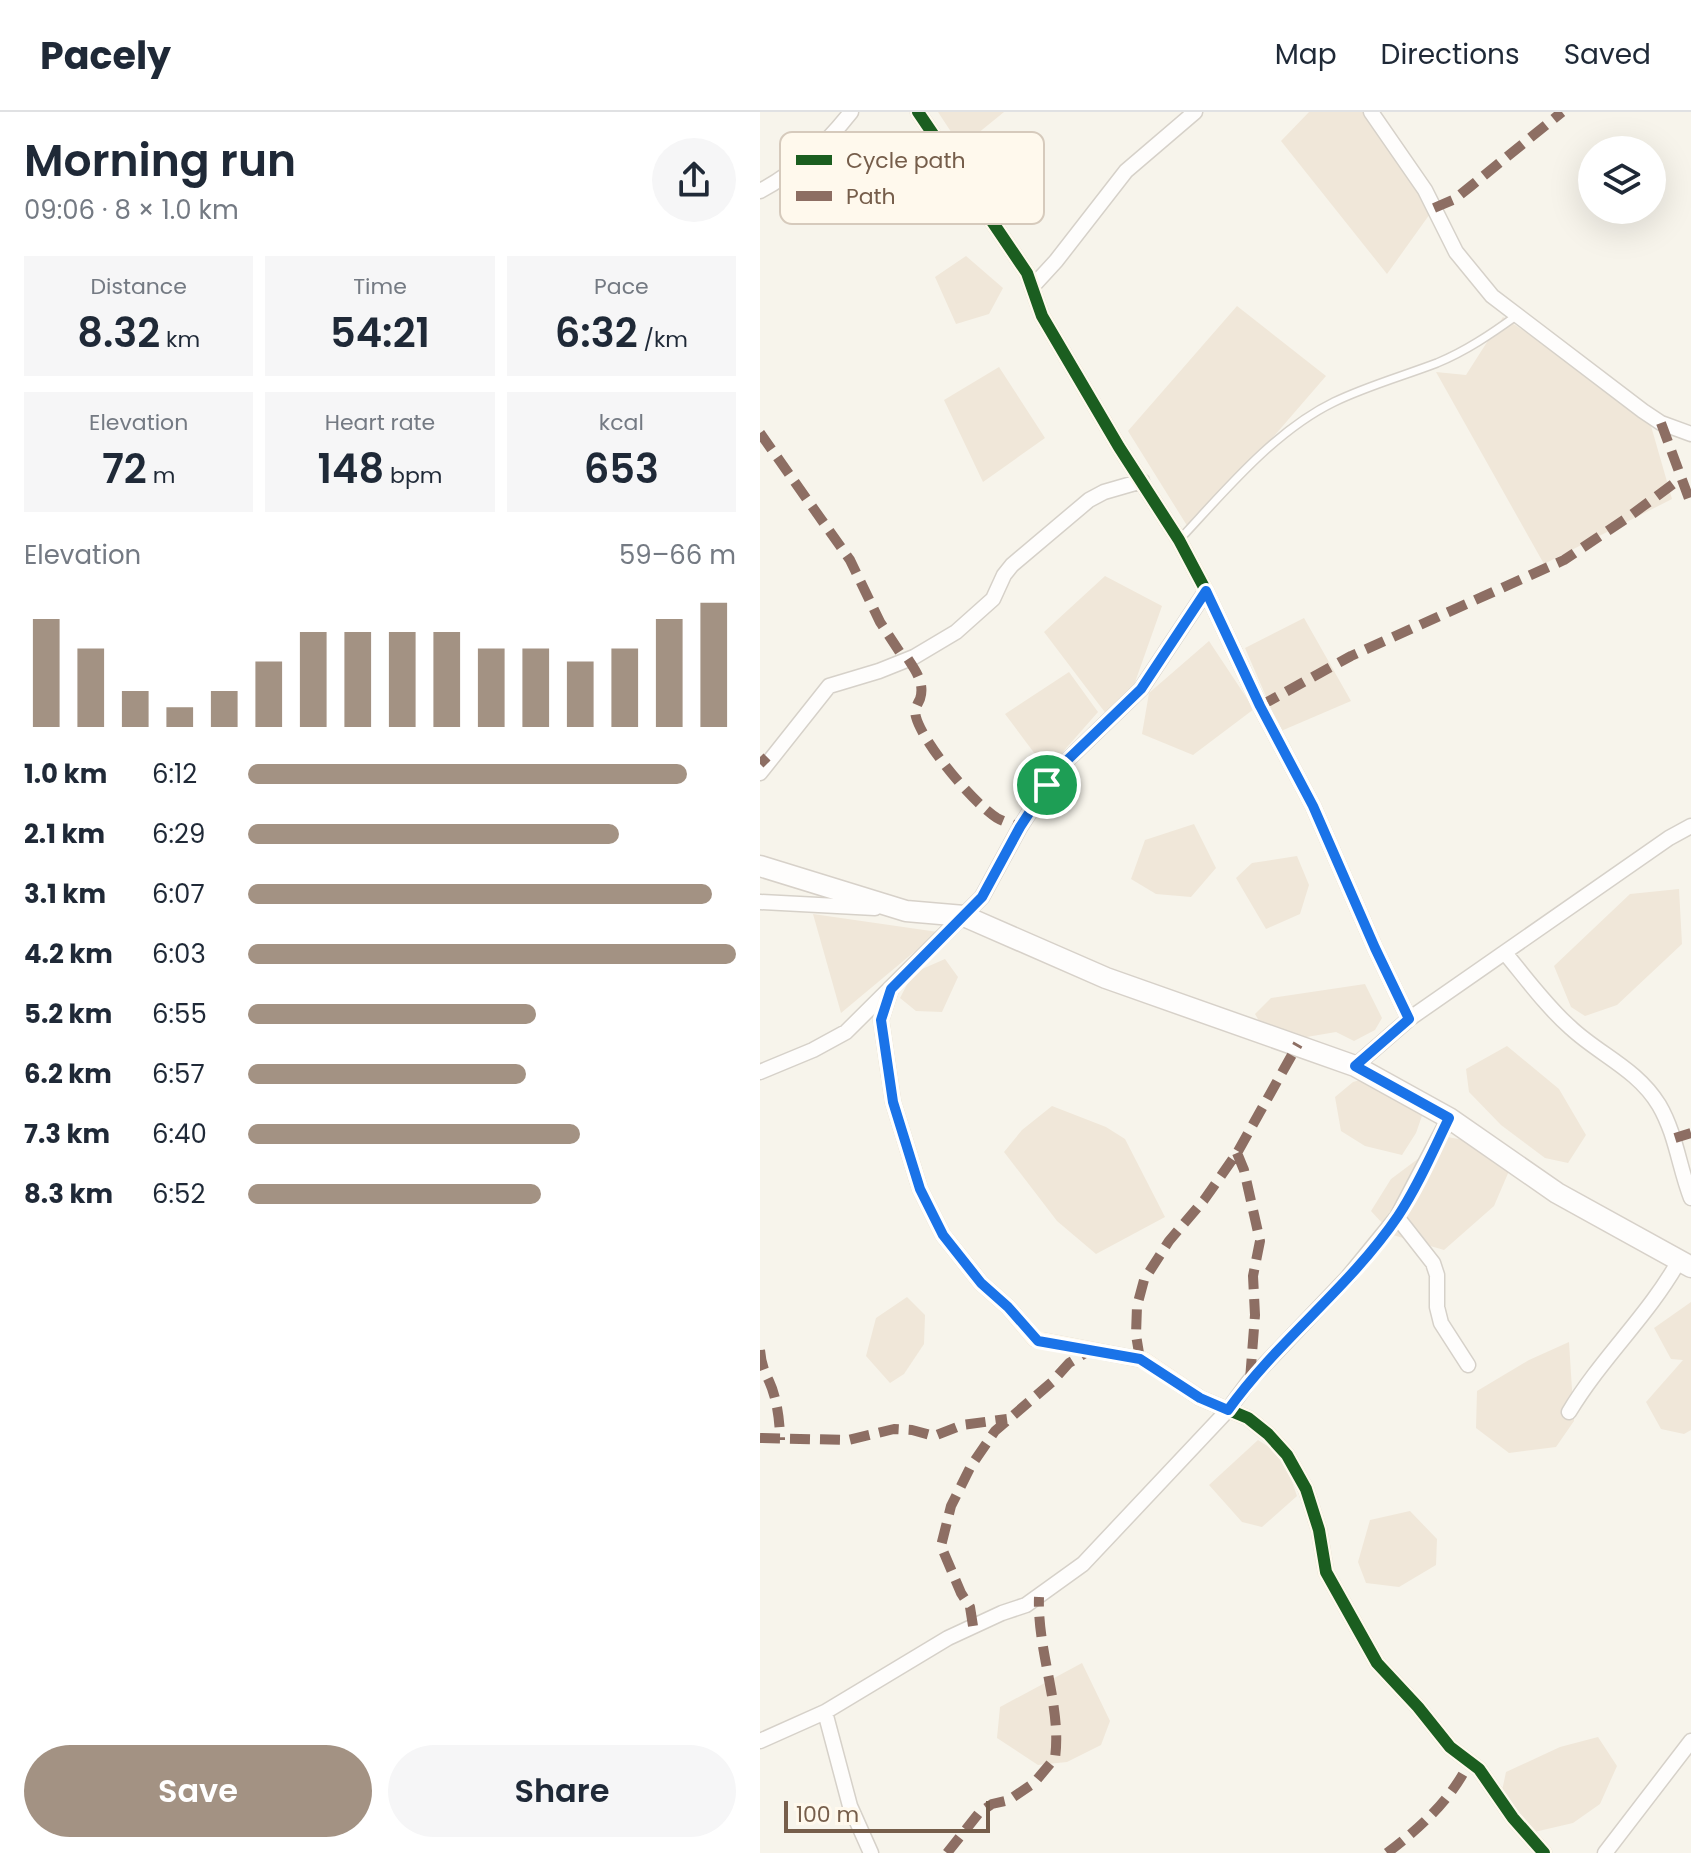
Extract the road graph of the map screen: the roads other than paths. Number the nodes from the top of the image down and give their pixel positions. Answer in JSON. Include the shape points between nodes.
{"nodes":[{"id":1,"x":851,"y":112,"type":"edge"},
{"id":2,"x":918,"y":112,"type":"edge"},
{"id":3,"x":1195,"y":112,"type":"edge"},
{"id":4,"x":1371,"y":112,"type":"edge"},
{"id":5,"x":834,"y":132,"type":"edge"},
{"id":6,"x":930,"y":132,"type":"edge"},
{"id":7,"x":780,"y":178,"type":"edge"},
{"id":8,"x":760,"y":191,"type":"edge"},
{"id":9,"x":995,"y":224,"type":"edge"},
{"id":10,"x":1033,"y":286,"type":"junction"},
{"id":11,"x":1516,"y":316,"type":"junction"},
{"id":12,"x":1691,"y":434,"type":"edge"},
{"id":13,"x":1142,"y":481,"type":"junction"},
{"id":14,"x":1179,"y":540,"type":"junction"},
{"id":15,"x":1206,"y":591,"type":"junction"},
{"id":16,"x":760,"y":773,"type":"edge"},
{"id":17,"x":1691,"y":826,"type":"edge"},
{"id":18,"x":760,"y":866,"type":"edge"},
{"id":19,"x":760,"y":902,"type":"edge"},
{"id":20,"x":906,"y":911,"type":"junction"},
{"id":21,"x":964,"y":916,"type":"junction"},
{"id":22,"x":1505,"y":953,"type":"junction"},
{"id":23,"x":891,"y":989,"type":"junction"},
{"id":24,"x":1409,"y":1019,"type":"junction"},
{"id":25,"x":1355,"y":1066,"type":"junction"},
{"id":26,"x":760,"y":1072,"type":"edge"},
{"id":27,"x":1449,"y":1118,"type":"junction"},
{"id":28,"x":1687,"y":1175,"type":"edge"},
{"id":29,"x":1691,"y":1198,"type":"edge"},
{"id":30,"x":1397,"y":1217,"type":"junction"},
{"id":31,"x":1686,"y":1263,"type":"edge"},
{"id":32,"x":1468,"y":1365,"type":"dead end"},
{"id":33,"x":1228,"y":1410,"type":"junction"},
{"id":34,"x":1569,"y":1412,"type":"dead end"},
{"id":35,"x":825,"y":1712,"type":"junction"},
{"id":36,"x":760,"y":1741,"type":"edge"},
{"id":37,"x":1691,"y":1741,"type":"edge"},
{"id":38,"x":871,"y":1853,"type":"edge"},
{"id":39,"x":1544,"y":1853,"type":"edge"},
{"id":40,"x":1605,"y":1853,"type":"edge"}],
"edges":[{"from":1,"to":5,"type":"street"},
{"from":2,"to":6,"type":"street"},
{"from":3,"to":10,"type":"street","via":[[1126,171]]},
{"from":4,"to":11,"type":"street","via":[[1425,190],[1456,252]]},
{"from":7,"to":8,"type":"street"},
{"from":9,"to":10,"type":"street"},
{"from":10,"to":13,"type":"street","via":[[1042,316]]},
{"from":11,"to":12,"type":"street","via":[[1661,423]]},
{"from":11,"to":14,"type":"lane","via":[[1470,347],[1334,402],[1296,426],[1245,470]]},
{"from":13,"to":14,"type":"street"},
{"from":13,"to":16,"type":"street","via":[[1104,492],[1077,509],[1012,565],[993,599],[956,632],[914,657],[829,686]]},
{"from":14,"to":15,"type":"street"},
{"from":15,"to":21,"type":"street","via":[[1141,689],[1057,770],[982,897]]},
{"from":15,"to":24,"type":"street","via":[[1313,806]]},
{"from":17,"to":22,"type":"street"},
{"from":18,"to":20,"type":"street"},
{"from":19,"to":20,"type":"street"},
{"from":20,"to":21,"type":"street"},
{"from":21,"to":23,"type":"street"},
{"from":21,"to":25,"type":"street","via":[[1106,978]]},
{"from":22,"to":24,"type":"street"},
{"from":22,"to":28,"type":"street","via":[[1568,1026],[1640,1080],[1658,1103]]},
{"from":23,"to":26,"type":"street","via":[[833,1040]]},
{"from":23,"to":33,"type":"street","via":[[881,1020],[904,1143],[943,1235],[981,1283],[1038,1341],[1140,1359]]},
{"from":24,"to":25,"type":"street"},
{"from":25,"to":27,"type":"street"},
{"from":27,"to":30,"type":"street"},
{"from":27,"to":31,"type":"street","via":[[1557,1193]]},
{"from":28,"to":29,"type":"street"},
{"from":30,"to":32,"type":"street","via":[[1433,1263],[1441,1323]]},
{"from":30,"to":33,"type":"street"},
{"from":31,"to":34,"type":"street","via":[[1606,1357]]},
{"from":33,"to":35,"type":"street","via":[[1107,1540],[1056,1585],[1026,1605],[948,1638]]},
{"from":33,"to":39,"type":"street","via":[[1258,1425],[1287,1455],[1306,1489],[1326,1572],[1377,1663],[1450,1747],[1479,1769]]},
{"from":35,"to":36,"type":"street"},
{"from":35,"to":38,"type":"street","via":[[850,1806]]},
{"from":37,"to":40,"type":"street"}]}
